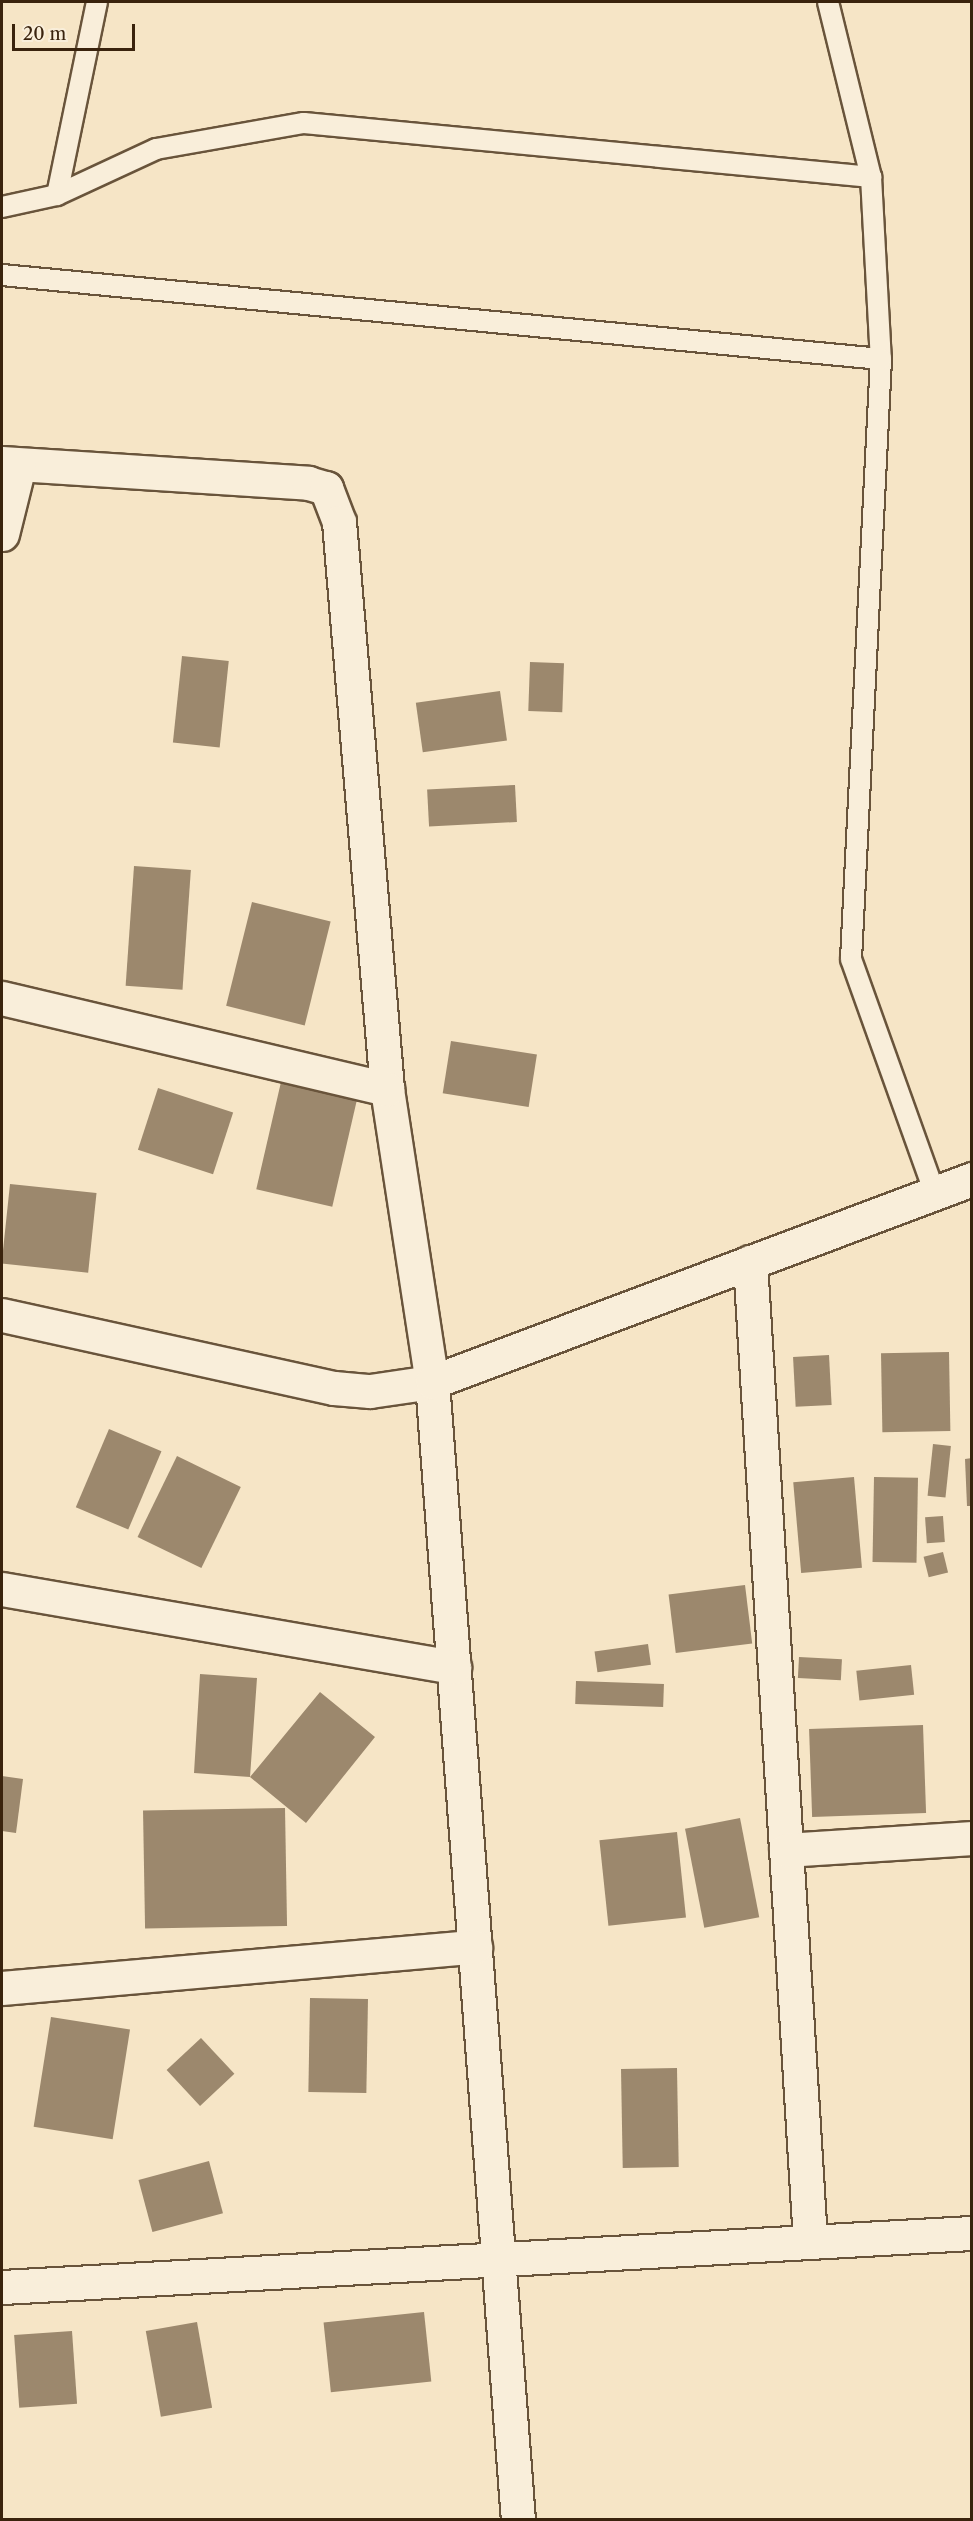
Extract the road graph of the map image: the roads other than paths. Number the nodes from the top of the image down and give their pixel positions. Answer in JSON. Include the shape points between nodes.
{"nodes":[{"id":1,"x":97,"y":2,"type":"edge"},
{"id":2,"x":828,"y":2,"type":"edge"},
{"id":3,"x":871,"y":177,"type":"junction"},
{"id":4,"x":57,"y":195,"type":"junction"},
{"id":5,"x":2,"y":207,"type":"edge"},
{"id":6,"x":2,"y":275,"type":"edge"},
{"id":7,"x":881,"y":359,"type":"junction"},
{"id":8,"x":10,"y":464,"type":"edge"},
{"id":9,"x":2,"y":534,"type":"edge"},
{"id":10,"x":2,"y":998,"type":"edge"},
{"id":11,"x":387,"y":1089,"type":"junction"},
{"id":12,"x":972,"y":1179,"type":"edge"},
{"id":13,"x":934,"y":1194,"type":"junction"},
{"id":14,"x":750,"y":1262,"type":"junction"},
{"id":15,"x":2,"y":1315,"type":"edge"},
{"id":16,"x":432,"y":1382,"type":"junction"},
{"id":17,"x":2,"y":1589,"type":"edge"},
{"id":18,"x":454,"y":1667,"type":"junction"},
{"id":19,"x":972,"y":1838,"type":"edge"},
{"id":20,"x":786,"y":1850,"type":"junction"},
{"id":21,"x":475,"y":1947,"type":"junction"},
{"id":22,"x":2,"y":1988,"type":"edge"},
{"id":23,"x":972,"y":2233,"type":"edge"},
{"id":24,"x":810,"y":2241,"type":"junction"},
{"id":25,"x":498,"y":2257,"type":"junction"},
{"id":26,"x":2,"y":2287,"type":"edge"},
{"id":27,"x":518,"y":2520,"type":"edge"}],
"edges":[{"from":1,"to":4,"type":"lane"},
{"from":2,"to":3,"type":"lane"},
{"from":3,"to":4,"type":"lane","via":[[304,123],[156,149]]},
{"from":3,"to":7,"type":"lane"},
{"from":4,"to":5,"type":"lane"},
{"from":6,"to":7,"type":"lane"},
{"from":7,"to":13,"type":"lane","via":[[851,959]]},
{"from":8,"to":9,"type":"street"},
{"from":8,"to":11,"type":"street","via":[[308,483],[326,488],[333,501]]},
{"from":10,"to":11,"type":"street"},
{"from":11,"to":16,"type":"street"},
{"from":12,"to":13,"type":"street"},
{"from":13,"to":14,"type":"street"},
{"from":14,"to":16,"type":"street"},
{"from":14,"to":20,"type":"street"},
{"from":15,"to":16,"type":"street","via":[[334,1388],[370,1390]]},
{"from":16,"to":18,"type":"street"},
{"from":17,"to":18,"type":"street"},
{"from":18,"to":21,"type":"street"},
{"from":19,"to":20,"type":"street"},
{"from":20,"to":24,"type":"street"},
{"from":21,"to":22,"type":"street"},
{"from":21,"to":25,"type":"street"},
{"from":23,"to":24,"type":"street"},
{"from":24,"to":25,"type":"street"},
{"from":25,"to":26,"type":"street"},
{"from":25,"to":27,"type":"street"}]}
